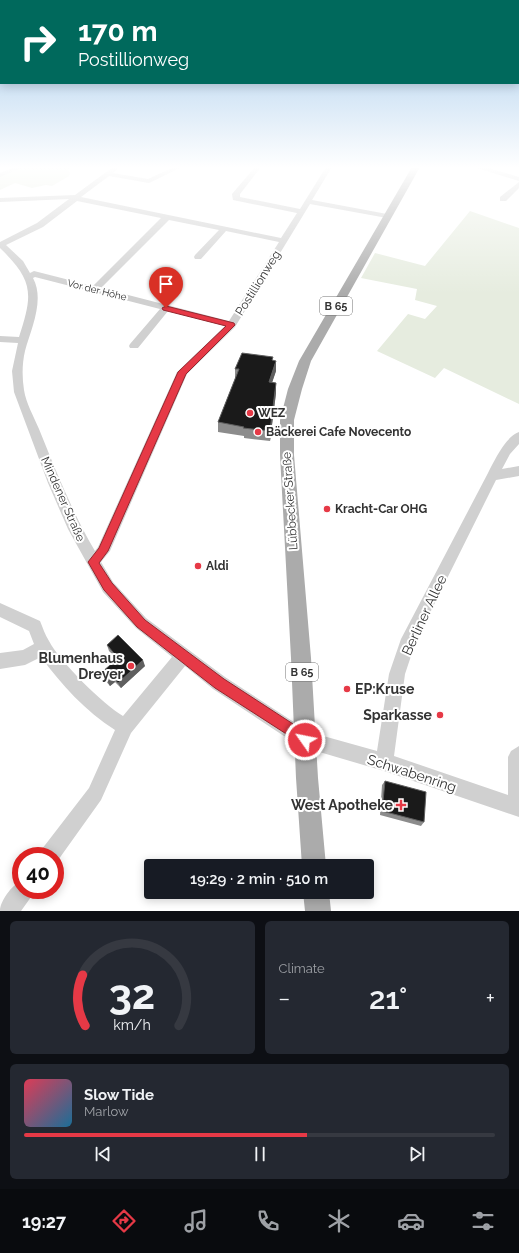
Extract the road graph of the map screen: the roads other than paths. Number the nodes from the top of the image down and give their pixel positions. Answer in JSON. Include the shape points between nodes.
{"nodes":[{"id":1,"x":60,"y":210,"type":"edge"},
{"id":2,"x":131,"y":210,"type":"edge"},
{"id":3,"x":294,"y":210,"type":"edge"},
{"id":4,"x":353,"y":210,"type":"edge"},
{"id":5,"x":391,"y":210,"type":"edge"},
{"id":6,"x":301,"y":211,"type":"joint"},
{"id":7,"x":387,"y":216,"type":"junction"},
{"id":8,"x":167,"y":217,"type":"junction"},
{"id":9,"x":224,"y":229,"type":"junction"},
{"id":10,"x":284,"y":241,"type":"junction"},
{"id":11,"x":0,"y":244,"type":"edge"},
{"id":12,"x":198,"y":257,"type":"dead end"},
{"id":13,"x":29,"y":276,"type":"junction"},
{"id":14,"x":95,"y":289,"type":"junction"},
{"id":15,"x":166,"y":308,"type":"junction"},
{"id":16,"x":232,"y":325,"type":"junction"},
{"id":17,"x":0,"y":338,"type":"edge"},
{"id":18,"x":24,"y":340,"type":"junction"},
{"id":19,"x":134,"y":346,"type":"dead end"},
{"id":20,"x":519,"y":436,"type":"edge"},
{"id":21,"x":519,"y":471,"type":"edge"},
{"id":22,"x":492,"y":476,"type":"junction"},
{"id":23,"x":93,"y":562,"type":"junction"},
{"id":24,"x":0,"y":610,"type":"edge"},
{"id":25,"x":43,"y":647,"type":"junction"},
{"id":26,"x":183,"y":657,"type":"junction"},
{"id":27,"x":0,"y":661,"type":"edge"},
{"id":28,"x":125,"y":727,"type":"junction"},
{"id":29,"x":305,"y":740,"type":"junction"},
{"id":30,"x":519,"y":755,"type":"edge"},
{"id":31,"x":384,"y":762,"type":"junction"},
{"id":32,"x":518,"y":808,"type":"edge"},
{"id":33,"x":56,"y":847,"type":"edge"},
{"id":34,"x":314,"y":859,"type":"edge"},
{"id":35,"x":17,"y":899,"type":"edge"},
{"id":36,"x":317,"y":899,"type":"edge"},
{"id":37,"x":8,"y":911,"type":"edge"},
{"id":38,"x":318,"y":911,"type":"edge"}],
"edges":[{"from":1,"to":11,"type":"street","via":[[32,230]]},
{"from":2,"to":8,"type":"street"},
{"from":3,"to":6,"type":"street"},
{"from":4,"to":7,"type":"street"},
{"from":5,"to":7,"type":"main road","name":"Lübbecker Straße","number":"B 65"},
{"from":6,"to":10,"type":"street","name":"Postillionweg"},
{"from":7,"to":29,"type":"main road","name":"Lübbecker Straße","number":"B 65","via":[[304,362],[294,389],[287,420],[286,455]]},
{"from":8,"to":9,"type":"street"},
{"from":8,"to":14,"type":"street"},
{"from":9,"to":10,"type":"street"},
{"from":9,"to":12,"type":"street"},
{"from":10,"to":16,"type":"street","name":"Postillionweg"},
{"from":11,"to":13,"type":"street","name":"Mindener Straße","via":[[19,260]]},
{"from":13,"to":14,"type":"street","name":"Vor der Höhe","via":[[34,274]]},
{"from":13,"to":18,"type":"street","name":"Mindener Straße","via":[[33,299]]},
{"from":14,"to":15,"type":"street","name":"Vor der Höhe"},
{"from":15,"to":16,"type":"street","name":"Vor der Höhe"},
{"from":15,"to":19,"type":"street"},
{"from":16,"to":23,"type":"street","name":"Postillionweg","via":[[182,372],[103,551]]},
{"from":17,"to":18,"type":"street"},
{"from":18,"to":23,"type":"street","name":"Mindener Straße","via":[[16,381],[19,392],[54,483]]},
{"from":20,"to":22,"type":"street","name":"Berliner Allee","via":[[506,451]]},
{"from":21,"to":22,"type":"street"},
{"from":22,"to":31,"type":"street","name":"Berliner Allee","via":[[409,640],[397,674]]},
{"from":23,"to":26,"type":"street","name":"Mindener Straße","via":[[108,587],[141,624]]},
{"from":24,"to":25,"type":"street","via":[[35,626]]},
{"from":25,"to":27,"type":"street","via":[[25,657]]},
{"from":25,"to":28,"type":"street","via":[[63,674],[107,716]]},
{"from":26,"to":28,"type":"street"},
{"from":26,"to":29,"type":"street","name":"Mindener Straße","via":[[219,684]]},
{"from":28,"to":33,"type":"street","via":[[95,794]]},
{"from":29,"to":31,"type":"street","name":"Schwabenring"},
{"from":29,"to":34,"type":"main road","name":"Lübbecker Straße","number":"B 65"},
{"from":30,"to":32,"type":"street"},
{"from":31,"to":32,"type":"street","name":"Schwabenring"},
{"from":35,"to":37,"type":"street"},
{"from":36,"to":38,"type":"main road"}]}
